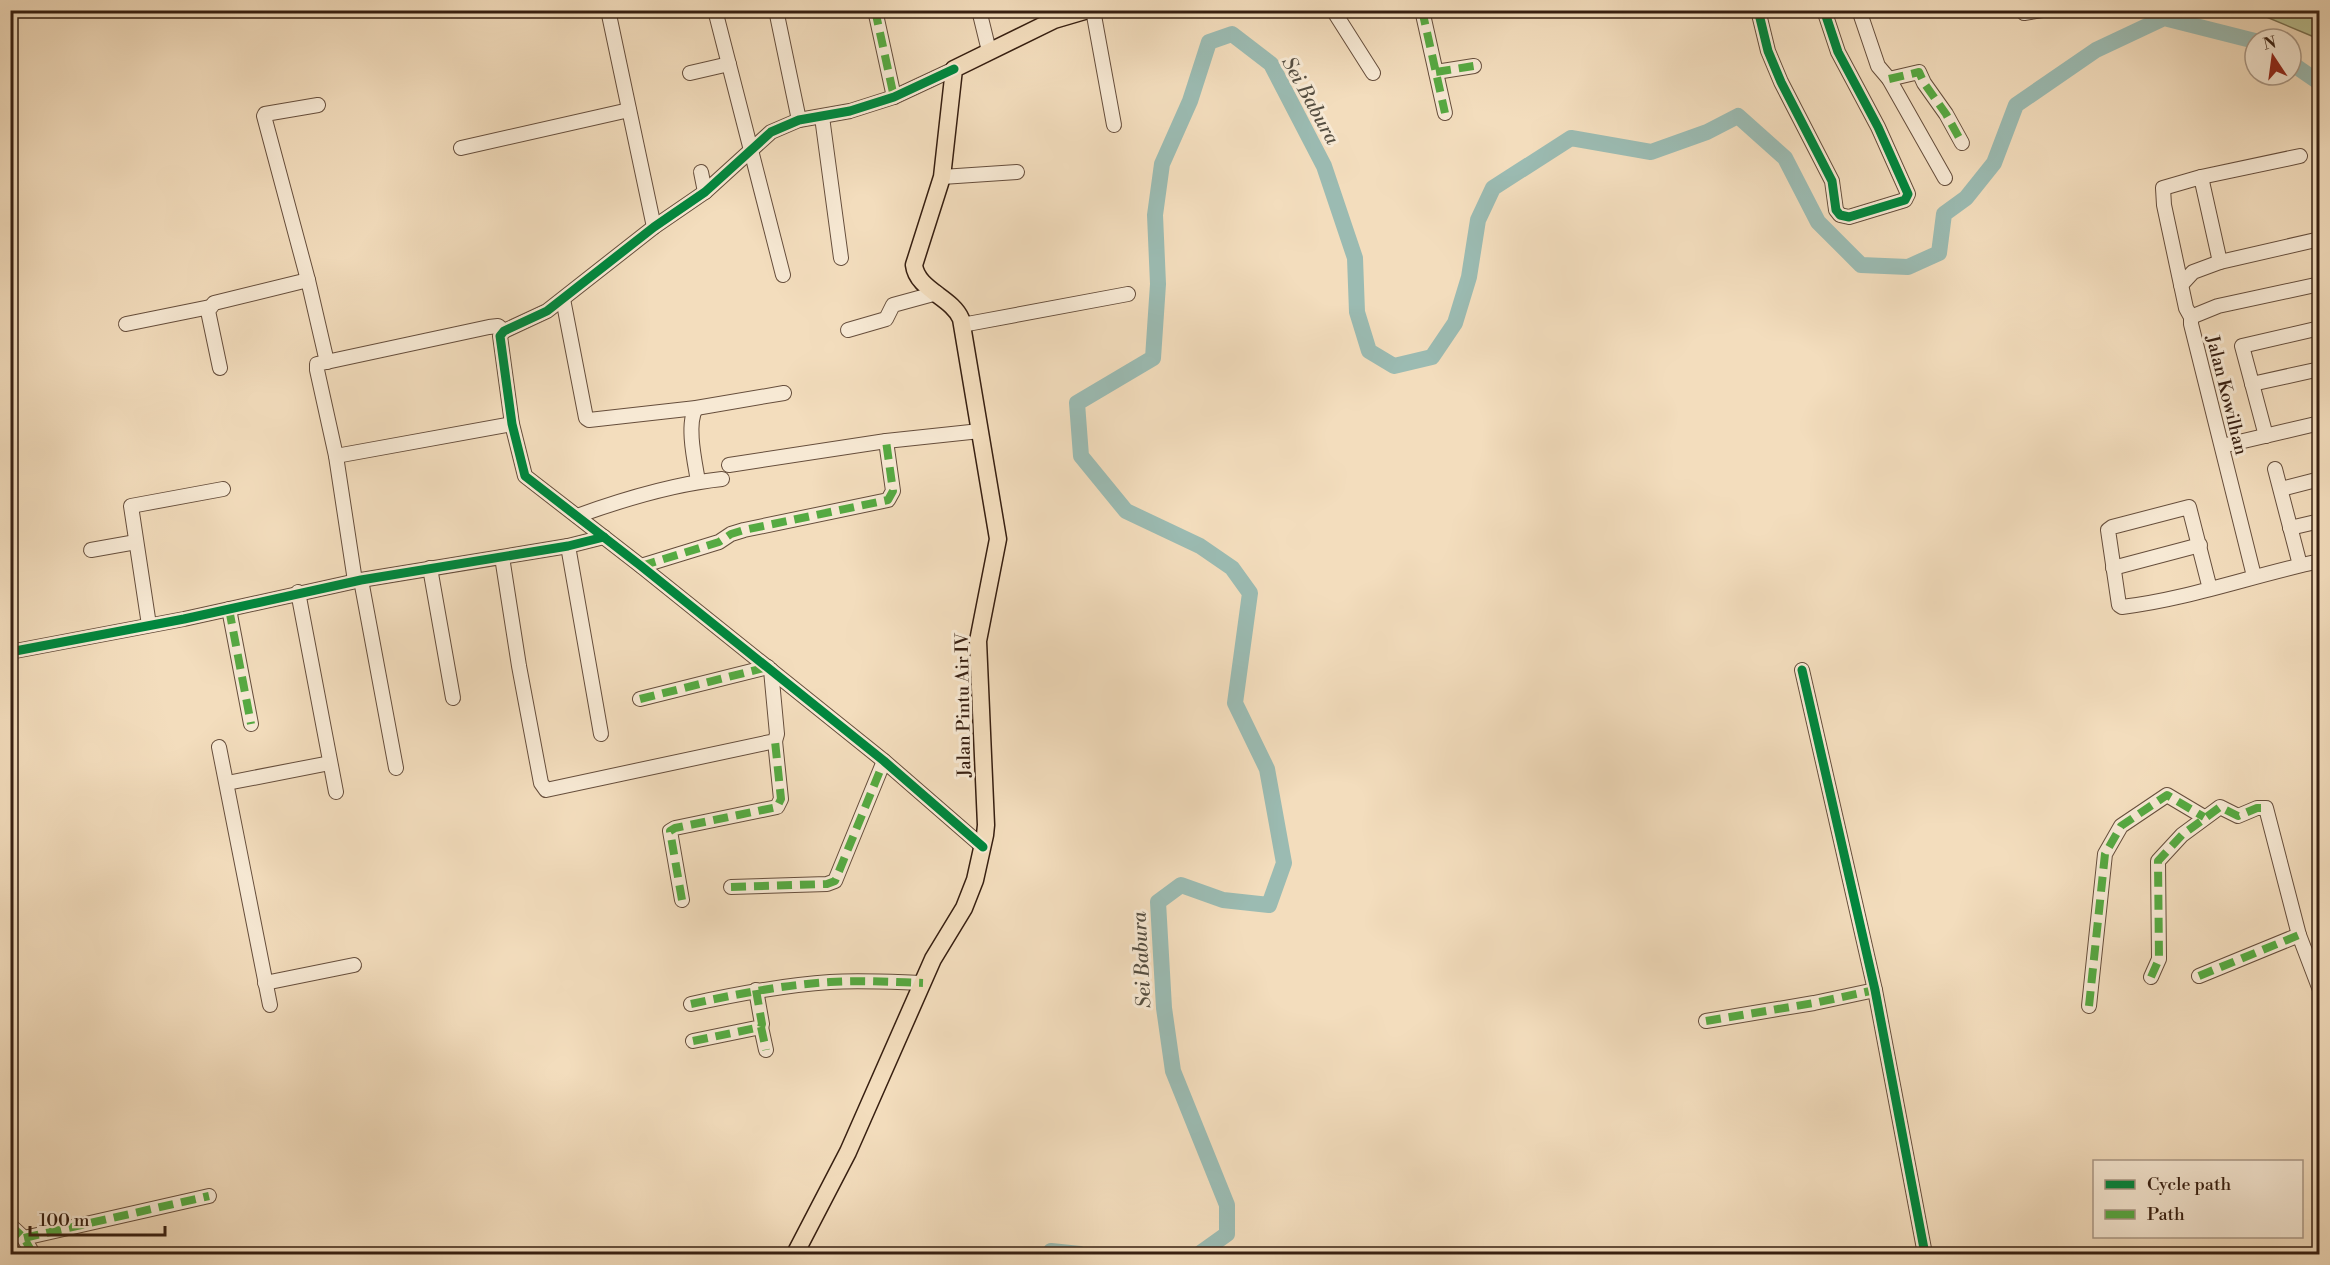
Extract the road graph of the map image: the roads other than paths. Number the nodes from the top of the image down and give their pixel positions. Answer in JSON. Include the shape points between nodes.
{"nodes":[{"id":1,"x":608,"y":10,"type":"edge"},
{"id":2,"x":715,"y":10,"type":"edge"},
{"id":3,"x":776,"y":10,"type":"edge"},
{"id":4,"x":875,"y":10,"type":"edge"},
{"id":5,"x":980,"y":10,"type":"edge"},
{"id":6,"x":1088,"y":10,"type":"edge"},
{"id":7,"x":1093,"y":10,"type":"edge"},
{"id":8,"x":1334,"y":10,"type":"edge"},
{"id":9,"x":1422,"y":10,"type":"edge"},
{"id":10,"x":1758,"y":10,"type":"edge"},
{"id":11,"x":1824,"y":10,"type":"edge"},
{"id":12,"x":1859,"y":10,"type":"edge"},
{"id":13,"x":2042,"y":10,"type":"edge"},
{"id":14,"x":2024,"y":13,"type":"dead end"},
{"id":15,"x":989,"y":51,"type":"junction"},
{"id":16,"x":729,"y":64,"type":"junction"},
{"id":17,"x":1474,"y":66,"type":"dead end"},
{"id":18,"x":954,"y":69,"type":"junction"},
{"id":19,"x":1436,"y":72,"type":"junction"},
{"id":20,"x":690,"y":73,"type":"dead end"},
{"id":21,"x":1372,"y":74,"type":"dead end"},
{"id":22,"x":1888,"y":79,"type":"junction"},
{"id":23,"x":894,"y":97,"type":"junction"},
{"id":24,"x":318,"y":105,"type":"dead end"},
{"id":25,"x":629,"y":110,"type":"junction"},
{"id":26,"x":1445,"y":113,"type":"dead end"},
{"id":27,"x":822,"y":117,"type":"junction"},
{"id":28,"x":799,"y":120,"type":"junction"},
{"id":29,"x":1114,"y":125,"type":"dead end"},
{"id":30,"x":1962,"y":143,"type":"dead end"},
{"id":31,"x":461,"y":148,"type":"dead end"},
{"id":32,"x":752,"y":151,"type":"junction"},
{"id":33,"x":2300,"y":156,"type":"dead end"},
{"id":34,"x":701,"y":172,"type":"dead end"},
{"id":35,"x":1017,"y":172,"type":"dead end"},
{"id":36,"x":942,"y":177,"type":"junction"},
{"id":37,"x":2201,"y":177,"type":"junction"},
{"id":38,"x":1945,"y":178,"type":"dead end"},
{"id":39,"x":705,"y":192,"type":"junction"},
{"id":40,"x":654,"y":226,"type":"junction"},
{"id":41,"x":2319,"y":239,"type":"edge"},
{"id":42,"x":841,"y":258,"type":"dead end"},
{"id":43,"x":2220,"y":262,"type":"junction"},
{"id":44,"x":783,"y":275,"type":"dead end"},
{"id":45,"x":308,"y":280,"type":"junction"},
{"id":46,"x":2319,"y":284,"type":"edge"},
{"id":47,"x":2181,"y":285,"type":"junction"},
{"id":48,"x":937,"y":293,"type":"junction"},
{"id":49,"x":1128,"y":294,"type":"dead end"},
{"id":50,"x":563,"y":299,"type":"junction"},
{"id":51,"x":210,"y":307,"type":"junction"},
{"id":52,"x":2191,"y":317,"type":"junction"},
{"id":53,"x":126,"y":324,"type":"dead end"},
{"id":54,"x":962,"y":325,"type":"junction"},
{"id":55,"x":2319,"y":328,"type":"edge"},
{"id":56,"x":848,"y":330,"type":"dead end"},
{"id":57,"x":504,"y":331,"type":"junction"},
{"id":58,"x":327,"y":362,"type":"junction"},
{"id":59,"x":220,"y":368,"type":"dead end"},
{"id":60,"x":2319,"y":369,"type":"edge"},
{"id":61,"x":2252,"y":384,"type":"junction"},
{"id":62,"x":784,"y":393,"type":"dead end"},
{"id":63,"x":696,"y":408,"type":"junction"},
{"id":64,"x":2319,"y":423,"type":"edge"},
{"id":65,"x":512,"y":424,"type":"junction"},
{"id":66,"x":980,"y":431,"type":"junction"},
{"id":67,"x":2266,"y":436,"type":"junction"},
{"id":68,"x":886,"y":441,"type":"junction"},
{"id":69,"x":2222,"y":446,"type":"junction"},
{"id":70,"x":336,"y":456,"type":"junction"},
{"id":71,"x":729,"y":465,"type":"dead end"},
{"id":72,"x":2275,"y":469,"type":"dead end"},
{"id":73,"x":722,"y":479,"type":"dead end"},
{"id":74,"x":2319,"y":479,"type":"edge"},
{"id":75,"x":698,"y":482,"type":"junction"},
{"id":76,"x":223,"y":489,"type":"dead end"},
{"id":77,"x":2281,"y":489,"type":"junction"},
{"id":78,"x":578,"y":516,"type":"junction"},
{"id":79,"x":2319,"y":521,"type":"edge"},
{"id":80,"x":2290,"y":528,"type":"junction"},
{"id":81,"x":604,"y":537,"type":"junction"},
{"id":82,"x":135,"y":542,"type":"junction"},
{"id":83,"x":2200,"y":545,"type":"junction"},
{"id":84,"x":568,"y":546,"type":"junction"},
{"id":85,"x":91,"y":550,"type":"dead end"},
{"id":86,"x":502,"y":557,"type":"junction"},
{"id":87,"x":2319,"y":561,"type":"edge"},
{"id":88,"x":2300,"y":565,"type":"junction"},
{"id":89,"x":641,"y":566,"type":"junction"},
{"id":90,"x":430,"y":568,"type":"junction"},
{"id":91,"x":2113,"y":568,"type":"junction"},
{"id":92,"x":2254,"y":576,"type":"junction"},
{"id":93,"x":358,"y":581,"type":"junction"},
{"id":94,"x":2210,"y":589,"type":"junction"},
{"id":95,"x":298,"y":592,"type":"junction"},
{"id":96,"x":230,"y":609,"type":"junction"},
{"id":97,"x":149,"y":625,"type":"junction"},
{"id":98,"x":10,"y":652,"type":"edge"},
{"id":99,"x":769,"y":669,"type":"junction"},
{"id":100,"x":1802,"y":670,"type":"dead end"},
{"id":101,"x":453,"y":698,"type":"dead end"},
{"id":102,"x":640,"y":699,"type":"dead end"},
{"id":103,"x":251,"y":724,"type":"dead end"},
{"id":104,"x":601,"y":734,"type":"dead end"},
{"id":105,"x":775,"y":741,"type":"junction"},
{"id":106,"x":219,"y":747,"type":"dead end"},
{"id":107,"x":884,"y":761,"type":"junction"},
{"id":108,"x":330,"y":763,"type":"junction"},
{"id":109,"x":396,"y":768,"type":"dead end"},
{"id":110,"x":227,"y":783,"type":"junction"},
{"id":111,"x":336,"y":792,"type":"dead end"},
{"id":112,"x":2204,"y":817,"type":"junction"},
{"id":113,"x":983,"y":847,"type":"junction"},
{"id":114,"x":731,"y":887,"type":"dead end"},
{"id":115,"x":682,"y":900,"type":"dead end"},
{"id":116,"x":2299,"y":935,"type":"junction"},
{"id":117,"x":354,"y":965,"type":"dead end"},
{"id":118,"x":2199,"y":976,"type":"dead end"},
{"id":119,"x":2151,"y":977,"type":"dead end"},
{"id":120,"x":265,"y":982,"type":"junction"},
{"id":121,"x":923,"y":983,"type":"junction"},
{"id":122,"x":2319,"y":987,"type":"edge"},
{"id":123,"x":756,"y":990,"type":"junction"},
{"id":124,"x":1875,"y":990,"type":"junction"},
{"id":125,"x":691,"y":1004,"type":"dead end"},
{"id":126,"x":270,"y":1005,"type":"dead end"},
{"id":127,"x":2089,"y":1006,"type":"dead end"},
{"id":128,"x":1706,"y":1021,"type":"dead end"},
{"id":129,"x":761,"y":1027,"type":"junction"},
{"id":130,"x":693,"y":1041,"type":"dead end"},
{"id":131,"x":766,"y":1050,"type":"dead end"},
{"id":132,"x":209,"y":1196,"type":"dead end"},
{"id":133,"x":10,"y":1225,"type":"edge"},
{"id":134,"x":24,"y":1238,"type":"junction"},
{"id":135,"x":33,"y":1254,"type":"edge"},
{"id":136,"x":795,"y":1254,"type":"edge"},
{"id":137,"x":1925,"y":1254,"type":"edge"}],
"edges":[{"from":1,"to":25,"type":"street"},
{"from":2,"to":16,"type":"street"},
{"from":3,"to":28,"type":"street"},
{"from":4,"to":23,"type":"street"},
{"from":5,"to":15,"type":"street"},
{"from":6,"to":15,"type":"main road"},
{"from":7,"to":29,"type":"street"},
{"from":8,"to":21,"type":"street"},
{"from":9,"to":19,"type":"street"},
{"from":10,"to":11,"type":"street","via":[[1780,82],[1832,181],[1836,210],[1849,217],[1905,200],[1908,194],[1838,52]]},
{"from":12,"to":22,"type":"street","via":[[1878,66]]},
{"from":13,"to":14,"type":"street"},
{"from":15,"to":18,"type":"main road"},
{"from":16,"to":20,"type":"street"},
{"from":16,"to":32,"type":"street"},
{"from":17,"to":19,"type":"street"},
{"from":18,"to":23,"type":"street"},
{"from":18,"to":36,"type":"main road","name":"Jalan Pintu Air IV"},
{"from":19,"to":26,"type":"street"},
{"from":22,"to":30,"type":"street","via":[[1919,72]]},
{"from":22,"to":38,"type":"street"},
{"from":23,"to":27,"type":"street"},
{"from":24,"to":45,"type":"street","via":[[264,116]]},
{"from":25,"to":31,"type":"street"},
{"from":25,"to":40,"type":"street"},
{"from":27,"to":28,"type":"street"},
{"from":27,"to":42,"type":"street"},
{"from":28,"to":32,"type":"street","via":[[771,132]]},
{"from":32,"to":39,"type":"street"},
{"from":32,"to":44,"type":"street"},
{"from":33,"to":37,"type":"street"},
{"from":34,"to":39,"type":"street"},
{"from":35,"to":36,"type":"street"},
{"from":36,"to":48,"type":"main road","name":"Jalan Pintu Air IV","via":[[914,265],[920,279]]},
{"from":37,"to":43,"type":"street"},
{"from":37,"to":47,"type":"street","via":[[2162,189]]},
{"from":39,"to":40,"type":"street"},
{"from":40,"to":50,"type":"street"},
{"from":41,"to":43,"type":"street"},
{"from":43,"to":47,"type":"street","via":[[2193,272]]},
{"from":45,"to":51,"type":"street"},
{"from":45,"to":58,"type":"street"},
{"from":46,"to":52,"type":"street","name":"Jalan Kowilhan","via":[[2218,306]]},
{"from":47,"to":52,"type":"street"},
{"from":48,"to":54,"type":"main road","name":"Jalan Pintu Air IV","via":[[957,312]]},
{"from":48,"to":56,"type":"street","via":[[893,305],[886,319]]},
{"from":49,"to":54,"type":"street"},
{"from":50,"to":57,"type":"street"},
{"from":50,"to":63,"type":"street","via":[[586,418]]},
{"from":51,"to":53,"type":"street"},
{"from":51,"to":59,"type":"street"},
{"from":52,"to":69,"type":"street","name":"Jalan Kowilhan"},
{"from":54,"to":66,"type":"main road","name":"Jalan Pintu Air IV"},
{"from":55,"to":61,"type":"street","via":[[2243,345]]},
{"from":57,"to":58,"type":"street","via":[[498,326],[489,327]]},
{"from":57,"to":65,"type":"street","via":[[500,336]]},
{"from":58,"to":70,"type":"street","via":[[317,364],[317,370]]},
{"from":60,"to":61,"type":"street"},
{"from":61,"to":67,"type":"street"},
{"from":62,"to":63,"type":"street"},
{"from":63,"to":75,"type":"street","via":[[692,415]]},
{"from":64,"to":67,"type":"street"},
{"from":65,"to":70,"type":"street"},
{"from":65,"to":78,"type":"street","via":[[525,476]]},
{"from":66,"to":68,"type":"street"},
{"from":66,"to":113,"type":"main road","name":"Jalan Pintu Air IV","via":[[998,539],[978,641],[986,825]]},
{"from":67,"to":69,"type":"street"},
{"from":68,"to":71,"type":"street"},
{"from":68,"to":89,"type":"street","via":[[893,491],[888,500],[744,530],[719,542]]},
{"from":69,"to":92,"type":"street","name":"Jalan Kowilhan"},
{"from":70,"to":93,"type":"street"},
{"from":72,"to":77,"type":"street"},
{"from":73,"to":75,"type":"street"},
{"from":74,"to":77,"type":"street"},
{"from":75,"to":78,"type":"street","via":[[615,502]]},
{"from":76,"to":82,"type":"street","via":[[132,505]]},
{"from":77,"to":80,"type":"street"},
{"from":78,"to":81,"type":"street"},
{"from":79,"to":80,"type":"street"},
{"from":80,"to":88,"type":"street"},
{"from":81,"to":84,"type":"street"},
{"from":81,"to":89,"type":"street"},
{"from":82,"to":85,"type":"street"},
{"from":82,"to":97,"type":"street"},
{"from":83,"to":91,"type":"street"},
{"from":83,"to":91,"type":"street","via":[[2189,507],[2112,527],[2107,533]]},
{"from":83,"to":94,"type":"street"},
{"from":84,"to":86,"type":"street"},
{"from":84,"to":104,"type":"street"},
{"from":86,"to":90,"type":"street"},
{"from":86,"to":105,"type":"street","via":[[541,783],[546,790]]},
{"from":87,"to":88,"type":"street"},
{"from":88,"to":92,"type":"street"},
{"from":89,"to":99,"type":"street"},
{"from":90,"to":93,"type":"street"},
{"from":90,"to":101,"type":"street"},
{"from":91,"to":94,"type":"street","via":[[2122,607]]},
{"from":92,"to":94,"type":"street"},
{"from":93,"to":95,"type":"street"},
{"from":93,"to":109,"type":"street"},
{"from":95,"to":96,"type":"street"},
{"from":95,"to":108,"type":"street"},
{"from":96,"to":97,"type":"street"},
{"from":96,"to":103,"type":"street"},
{"from":97,"to":98,"type":"street"},
{"from":99,"to":102,"type":"street"},
{"from":99,"to":105,"type":"street"},
{"from":99,"to":107,"type":"street"},
{"from":100,"to":124,"type":"street"},
{"from":105,"to":115,"type":"street","via":[[781,799],[777,807],[670,831]]},
{"from":106,"to":110,"type":"street"},
{"from":107,"to":113,"type":"street"},
{"from":107,"to":114,"type":"street","via":[[833,883]]},
{"from":108,"to":110,"type":"street"},
{"from":108,"to":111,"type":"street"},
{"from":110,"to":120,"type":"street"},
{"from":112,"to":116,"type":"street","via":[[2220,807],[2238,816],[2266,808]]},
{"from":112,"to":119,"type":"street","via":[[2158,861],[2159,959]]},
{"from":112,"to":127,"type":"street","via":[[2167,795],[2121,826],[2105,854]]},
{"from":113,"to":121,"type":"main road","name":"Jalan Pintu Air IV","via":[[964,908]]},
{"from":116,"to":118,"type":"street"},
{"from":116,"to":122,"type":"street"},
{"from":117,"to":120,"type":"street"},
{"from":120,"to":126,"type":"street"},
{"from":121,"to":123,"type":"street","via":[[830,982]]},
{"from":121,"to":136,"type":"main road","name":"Jalan Pintu Air IV","via":[[848,1152]]},
{"from":123,"to":125,"type":"street"},
{"from":123,"to":129,"type":"street"},
{"from":124,"to":128,"type":"street"},
{"from":124,"to":137,"type":"street"},
{"from":129,"to":130,"type":"street"},
{"from":129,"to":131,"type":"street"},
{"from":132,"to":134,"type":"street"},
{"from":133,"to":134,"type":"street"},
{"from":134,"to":135,"type":"street"}]}
